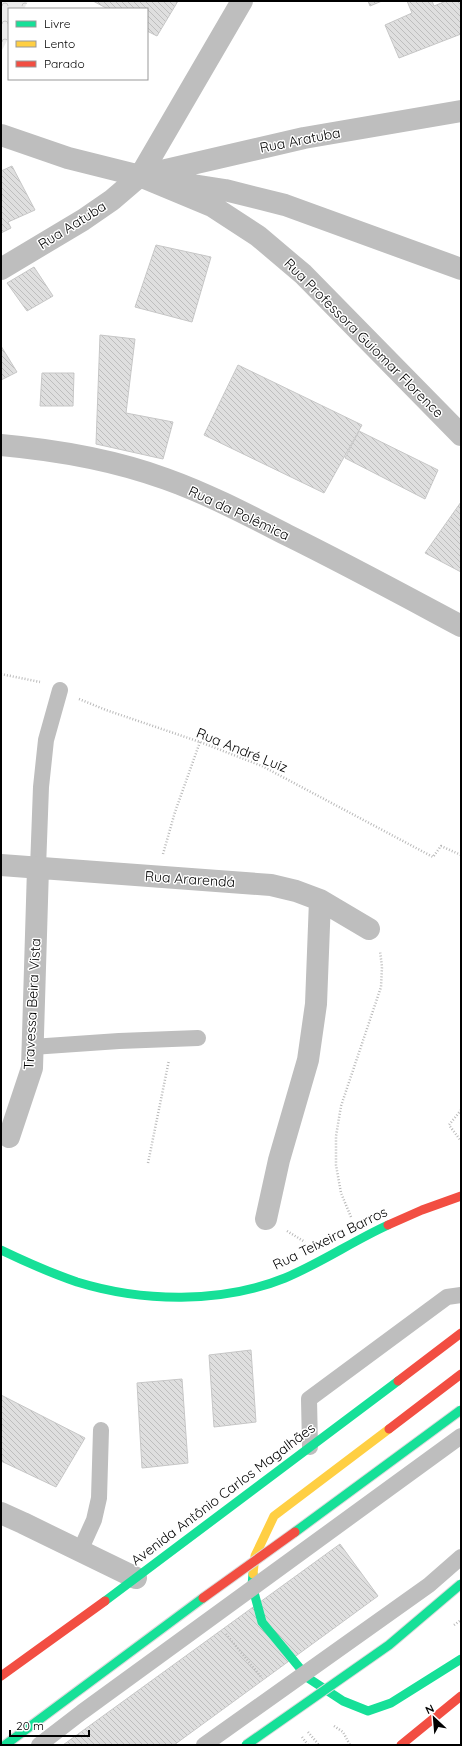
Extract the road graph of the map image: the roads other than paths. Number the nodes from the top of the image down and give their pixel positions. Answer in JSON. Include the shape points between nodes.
{"nodes":[{"id":1,"x":242,"y":1,"type":"edge"},
{"id":2,"x":461,"y":111,"type":"edge"},
{"id":3,"x":1,"y":136,"type":"edge"},
{"id":4,"x":140,"y":176,"type":"junction"},
{"id":5,"x":1,"y":269,"type":"edge"},
{"id":6,"x":461,"y":269,"type":"edge"},
{"id":7,"x":461,"y":435,"type":"edge"},
{"id":8,"x":1,"y":445,"type":"edge"},
{"id":9,"x":461,"y":626,"type":"edge"},
{"id":10,"x":60,"y":690,"type":"road end"},
{"id":11,"x":1,"y":865,"type":"edge"},
{"id":12,"x":38,"y":868,"type":"junction"},
{"id":13,"x":320,"y":900,"type":"junction"},
{"id":14,"x":369,"y":929,"type":"road end"},
{"id":15,"x":198,"y":1038,"type":"dead end"},
{"id":16,"x":32,"y":1047,"type":"junction"},
{"id":17,"x":9,"y":1137,"type":"dead end"},
{"id":18,"x":461,"y":1196,"type":"edge"},
{"id":19,"x":266,"y":1219,"type":"road end"},
{"id":20,"x":1,"y":1250,"type":"edge"},
{"id":21,"x":461,"y":1295,"type":"edge"},
{"id":22,"x":461,"y":1333,"type":"edge"},
{"id":23,"x":461,"y":1374,"type":"edge"},
{"id":24,"x":461,"y":1410,"type":"edge"},
{"id":25,"x":101,"y":1430,"type":"dead end"},
{"id":26,"x":461,"y":1436,"type":"edge"},
{"id":27,"x":310,"y":1446,"type":"junction"},
{"id":28,"x":1,"y":1513,"type":"edge"},
{"id":29,"x":80,"y":1550,"type":"junction"},
{"id":30,"x":461,"y":1557,"type":"edge"},
{"id":31,"x":136,"y":1578,"type":"junction"},
{"id":32,"x":461,"y":1584,"type":"edge"},
{"id":33,"x":461,"y":1659,"type":"edge"},
{"id":34,"x":1,"y":1676,"type":"edge"},
{"id":35,"x":461,"y":1696,"type":"edge"},
{"id":36,"x":5,"y":1745,"type":"edge"},
{"id":37,"x":39,"y":1745,"type":"edge"},
{"id":38,"x":204,"y":1745,"type":"edge"},
{"id":39,"x":246,"y":1745,"type":"edge"},
{"id":40,"x":401,"y":1745,"type":"edge"}],
"edges":[{"from":1,"to":4,"type":"street"},
{"from":2,"to":4,"type":"street","name":"Rua Aratuba","via":[[304,138]]},
{"from":3,"to":4,"type":"street","name":"Rua Professora Guiomar Florence","via":[[68,158]]},
{"from":4,"to":5,"type":"street","name":"Rua Aatuba","via":[[83,220]]},
{"from":4,"to":6,"type":"street","via":[[225,190],[285,205]]},
{"from":4,"to":7,"type":"street","name":"Rua Professora Guiomar Florence","via":[[212,206],[258,236],[303,274]]},
{"from":8,"to":9,"type":"street","name":"Rua da Polêmica","via":[[36,448],[94,459],[166,479],[239,511],[369,576]]},
{"from":10,"to":12,"type":"lane","via":[[46,740],[41,787]]},
{"from":11,"to":12,"type":"street","name":"Rua Ararendá"},
{"from":12,"to":13,"type":"street","name":"Rua Ararendá","via":[[271,885]]},
{"from":12,"to":16,"type":"street","name":"Travessa Beira Vista"},
{"from":13,"to":14,"type":"street","name":"Rua Ararendá"},
{"from":13,"to":19,"type":"street","via":[[316,1004],[308,1060],[279,1160]]},
{"from":15,"to":16,"type":"lane"},
{"from":16,"to":17,"type":"street","name":"Travessa Beira Vista","via":[[32,1068]]},
{"from":18,"to":20,"type":"main road","name":"Rua Teixeira Barros","via":[[385,1226],[284,1278],[246,1290],[208,1296],[171,1297],[88,1285]]},
{"from":21,"to":27,"type":"lane","via":[[447,1297],[309,1399]]},
{"from":22,"to":27,"type":"main road","name":"Avenida Antônio Carlos Magalhães"},
{"from":23,"to":33,"type":"main road","via":[[274,1516],[255,1556],[252,1585],[262,1622],[308,1678],[343,1701],[368,1711],[391,1703]]},
{"from":24,"to":36,"type":"main road","bridge":true,"via":[[68,1696]]},
{"from":25,"to":29,"type":"lane","via":[[99,1498],[94,1520]]},
{"from":26,"to":37,"type":"lane","bridge":true},
{"from":27,"to":31,"type":"main road","name":"Avenida Antônio Carlos Magalhães"},
{"from":28,"to":29,"type":"street"},
{"from":29,"to":31,"type":"street"},
{"from":30,"to":38,"type":"lane","bridge":true,"via":[[429,1585]]},
{"from":31,"to":34,"type":"main road","name":"Avenida Antônio Carlos Magalhães"},
{"from":32,"to":39,"type":"main road","bridge":true,"via":[[389,1645]]},
{"from":35,"to":40,"type":"main road"}]}
